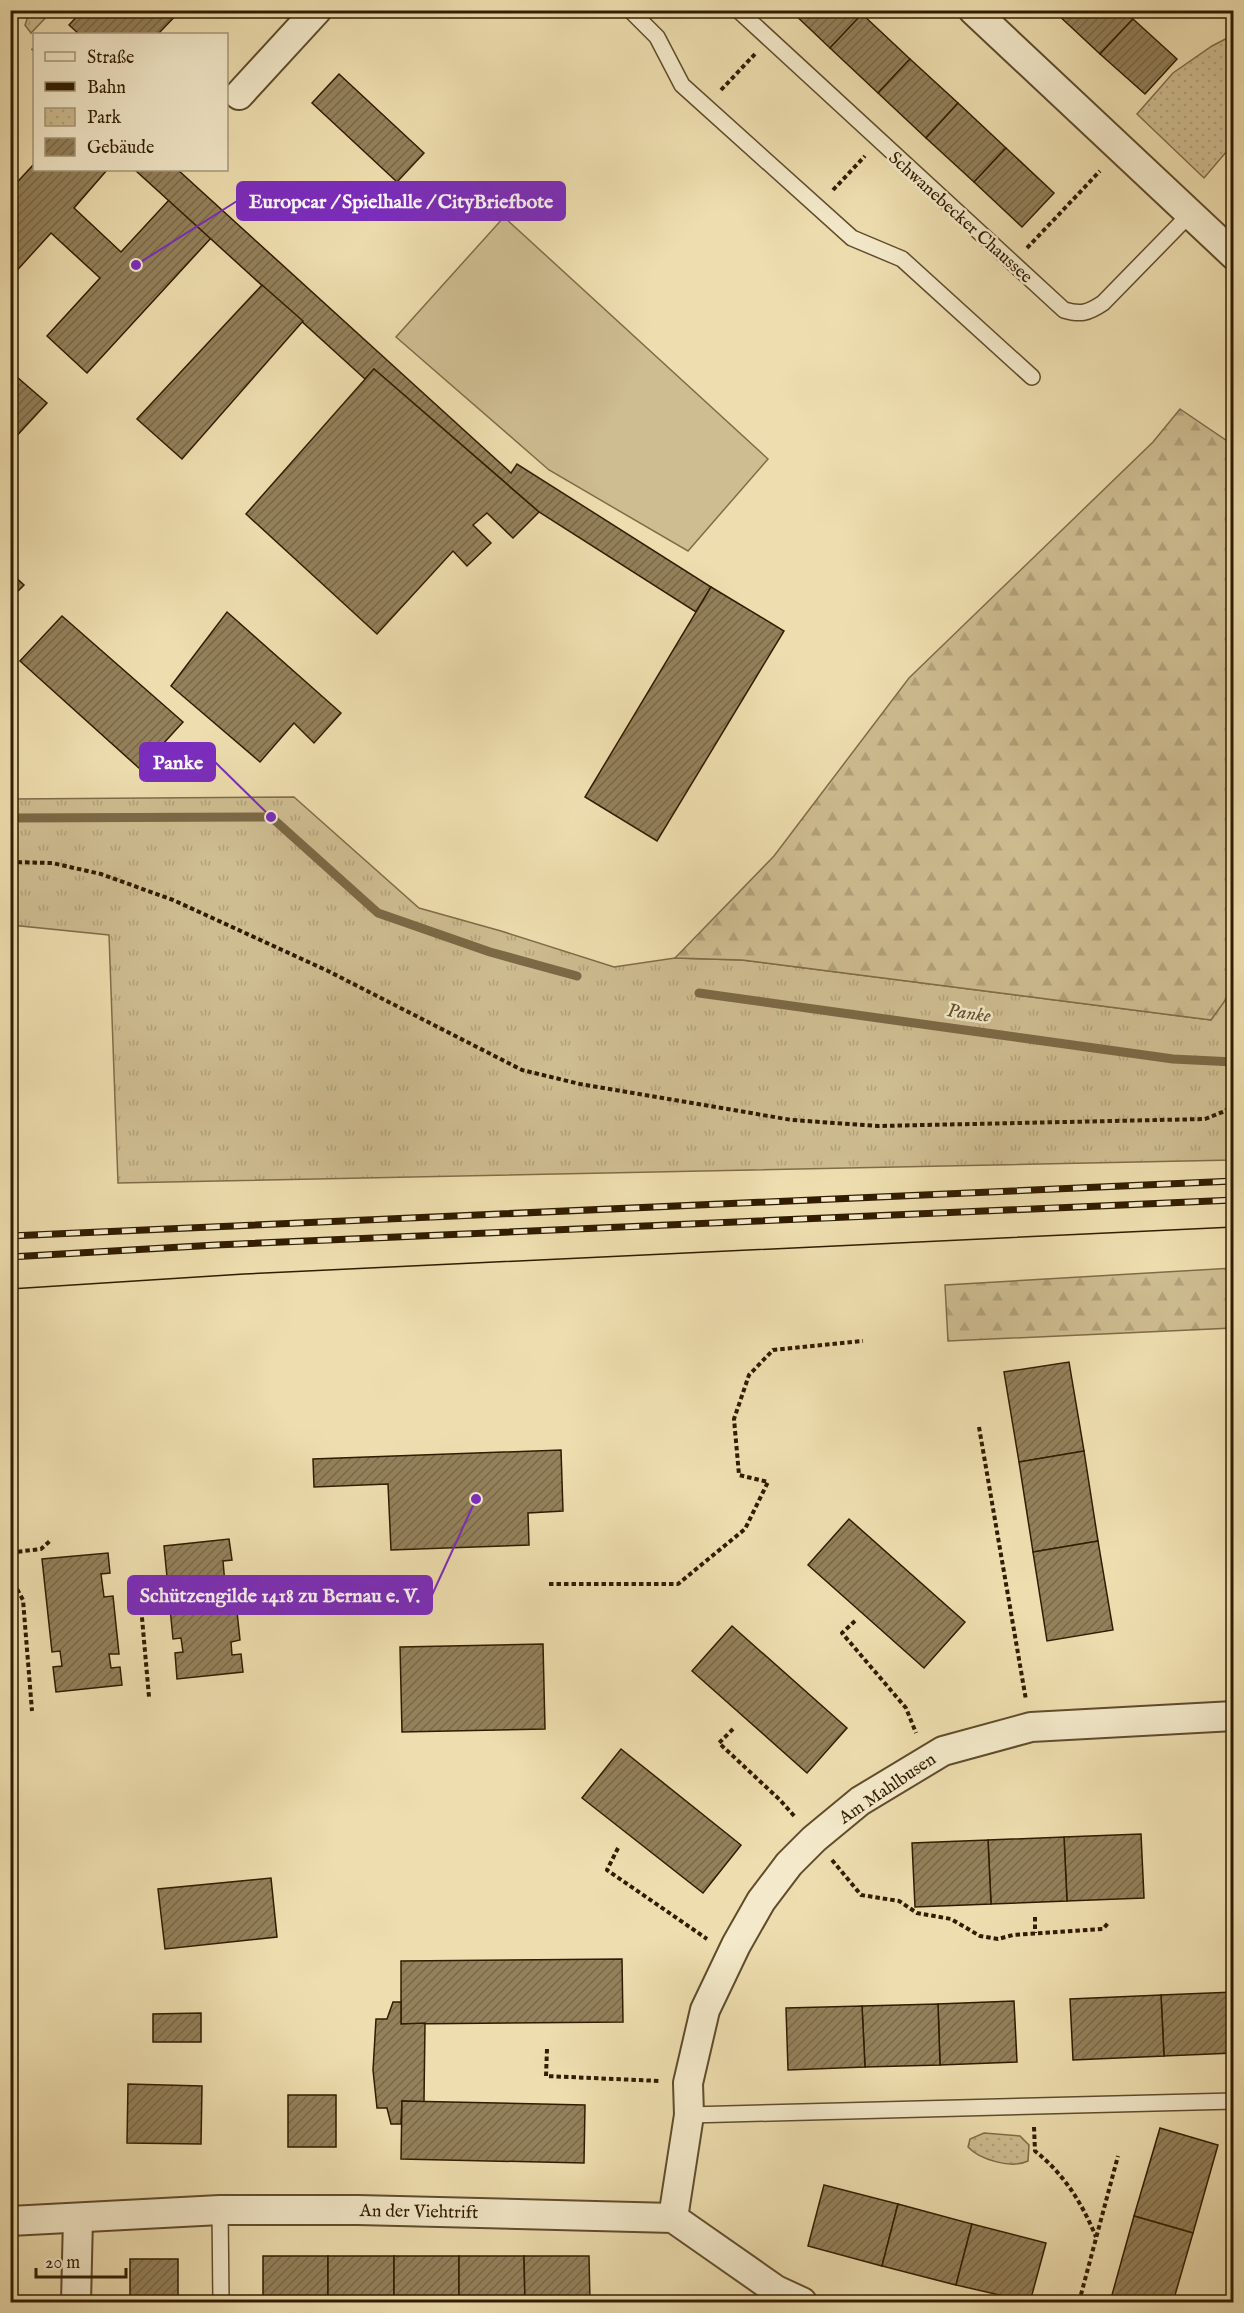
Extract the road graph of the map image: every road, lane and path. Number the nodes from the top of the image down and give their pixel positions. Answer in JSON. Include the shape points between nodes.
{"nodes":[{"id":1,"x":317,"y":10,"type":"edge"},
{"id":2,"x":630,"y":10,"type":"edge"},
{"id":3,"x":738,"y":10,"type":"edge"},
{"id":4,"x":973,"y":10,"type":"edge"},
{"id":5,"x":768,"y":39,"type":"junction"},
{"id":6,"x":239,"y":94,"type":"dead end"},
{"id":7,"x":706,"y":106,"type":"junction"},
{"id":8,"x":879,"y":142,"type":"junction"},
{"id":9,"x":1120,"y":149,"type":"junction"},
{"id":10,"x":818,"y":206,"type":"junction"},
{"id":11,"x":1189,"y":215,"type":"junction"},
{"id":12,"x":1233,"y":255,"type":"edge"},
{"id":13,"x":1012,"y":264,"type":"junction"},
{"id":14,"x":1032,"y":377,"type":"dead end"},
{"id":15,"x":10,"y":862,"type":"edge"},
{"id":16,"x":1233,"y":1103,"type":"edge"},
{"id":17,"x":862,"y":1341,"type":"dead end"},
{"id":18,"x":979,"y":1427,"type":"dead end"},
{"id":19,"x":51,"y":1540,"type":"dead end"},
{"id":20,"x":10,"y":1563,"type":"edge"},
{"id":21,"x":10,"y":1576,"type":"edge"},
{"id":22,"x":549,"y":1584,"type":"dead end"},
{"id":23,"x":140,"y":1595,"type":"dead end"},
{"id":24,"x":855,"y":1621,"type":"dead end"},
{"id":25,"x":149,"y":1697,"type":"dead end"},
{"id":26,"x":32,"y":1711,"type":"dead end"},
{"id":27,"x":1233,"y":1716,"type":"edge"},
{"id":28,"x":1031,"y":1727,"type":"junction"},
{"id":29,"x":733,"y":1728,"type":"dead end"},
{"id":30,"x":943,"y":1751,"type":"junction"},
{"id":31,"x":814,"y":1839,"type":"junction"},
{"id":32,"x":618,"y":1848,"type":"dead end"},
{"id":33,"x":1035,"y":1917,"type":"dead end"},
{"id":34,"x":1109,"y":1922,"type":"dead end"},
{"id":35,"x":1035,"y":1933,"type":"junction"},
{"id":36,"x":736,"y":1945,"type":"junction"},
{"id":37,"x":547,"y":2049,"type":"dead end"},
{"id":38,"x":688,"y":2083,"type":"junction"},
{"id":39,"x":1233,"y":2101,"type":"edge"},
{"id":40,"x":1034,"y":2108,"type":"junction"},
{"id":41,"x":688,"y":2115,"type":"junction"},
{"id":42,"x":1118,"y":2156,"type":"dead end"},
{"id":43,"x":220,"y":2210,"type":"junction"},
{"id":44,"x":78,"y":2217,"type":"junction"},
{"id":45,"x":673,"y":2218,"type":"junction"},
{"id":46,"x":11,"y":2230,"type":"edge"},
{"id":47,"x":1096,"y":2237,"type":"junction"},
{"id":48,"x":13,"y":2302,"type":"edge"},
{"id":49,"x":76,"y":2302,"type":"edge"},
{"id":50,"x":221,"y":2302,"type":"edge"},
{"id":51,"x":802,"y":2302,"type":"edge"},
{"id":52,"x":1079,"y":2302,"type":"edge"}],
"edges":[{"from":1,"to":6,"type":"street"},
{"from":2,"to":7,"type":"lane","via":[[657,37],[682,85]]},
{"from":3,"to":5,"type":"lane","name":"Schwanebecker Chaussee"},
{"from":4,"to":9,"type":"street"},
{"from":5,"to":7,"type":"path"},
{"from":5,"to":8,"type":"lane","name":"Schwanebecker Chaussee"},
{"from":7,"to":10,"type":"lane"},
{"from":8,"to":10,"type":"path"},
{"from":8,"to":13,"type":"lane","name":"Schwanebecker Chaussee"},
{"from":9,"to":11,"type":"street"},
{"from":9,"to":13,"type":"path"},
{"from":10,"to":14,"type":"lane","via":[[852,238],[902,259]]},
{"from":11,"to":12,"type":"street"},
{"from":11,"to":13,"type":"lane","name":"Schwanebecker Chaussee","via":[[1089,313],[1078,315],[1064,310]]},
{"from":15,"to":16,"type":"path","via":[[52,863],[101,874],[173,900],[328,971],[522,1070],[580,1084],[792,1120],[878,1126],[1205,1119]]},
{"from":17,"to":22,"type":"path","via":[[773,1350],[749,1375],[734,1419],[739,1475],[768,1482],[745,1529],[678,1584]]},
{"from":18,"to":28,"type":"path"},
{"from":19,"to":20,"type":"path","via":[[41,1549],[15,1552]]},
{"from":21,"to":26,"type":"path","via":[[23,1600]]},
{"from":23,"to":25,"type":"path"},
{"from":24,"to":30,"type":"path","via":[[842,1633],[906,1708],[922,1747]]},
{"from":27,"to":28,"type":"street","name":"Am Mahlbusen"},
{"from":28,"to":30,"type":"street","name":"Am Mahlbusen"},
{"from":29,"to":31,"type":"path","via":[[719,1743],[780,1800]]},
{"from":30,"to":31,"type":"street","name":"Am Mahlbusen","via":[[860,1801]]},
{"from":31,"to":35,"type":"path","via":[[861,1895],[899,1901],[917,1913],[951,1919],[980,1936],[998,1939]]},
{"from":31,"to":36,"type":"street","name":"Am Mahlbusen","via":[[761,1901]]},
{"from":32,"to":36,"type":"path","via":[[607,1870],[716,1945]]},
{"from":33,"to":35,"type":"path"},
{"from":34,"to":35,"type":"path","via":[[1103,1929]]},
{"from":36,"to":38,"type":"street","name":"Am Mahlbusen","via":[[705,2010]]},
{"from":37,"to":38,"type":"path","via":[[546,2076]]},
{"from":38,"to":41,"type":"street","name":"Am Mahlbusen"},
{"from":39,"to":40,"type":"lane"},
{"from":40,"to":41,"type":"lane"},
{"from":40,"to":47,"type":"path","via":[[1035,2151],[1071,2188]]},
{"from":41,"to":45,"type":"street","name":"Am Mahlbusen"},
{"from":42,"to":47,"type":"path"},
{"from":43,"to":44,"type":"street","name":"An der Viehtrift"},
{"from":43,"to":45,"type":"street","name":"An der Viehtrift"},
{"from":43,"to":50,"type":"lane"},
{"from":44,"to":46,"type":"street","name":"An der Viehtrift"},
{"from":44,"to":49,"type":"street"},
{"from":45,"to":51,"type":"street","via":[[776,2290]]},
{"from":46,"to":48,"type":"path"},
{"from":47,"to":52,"type":"path"}]}
